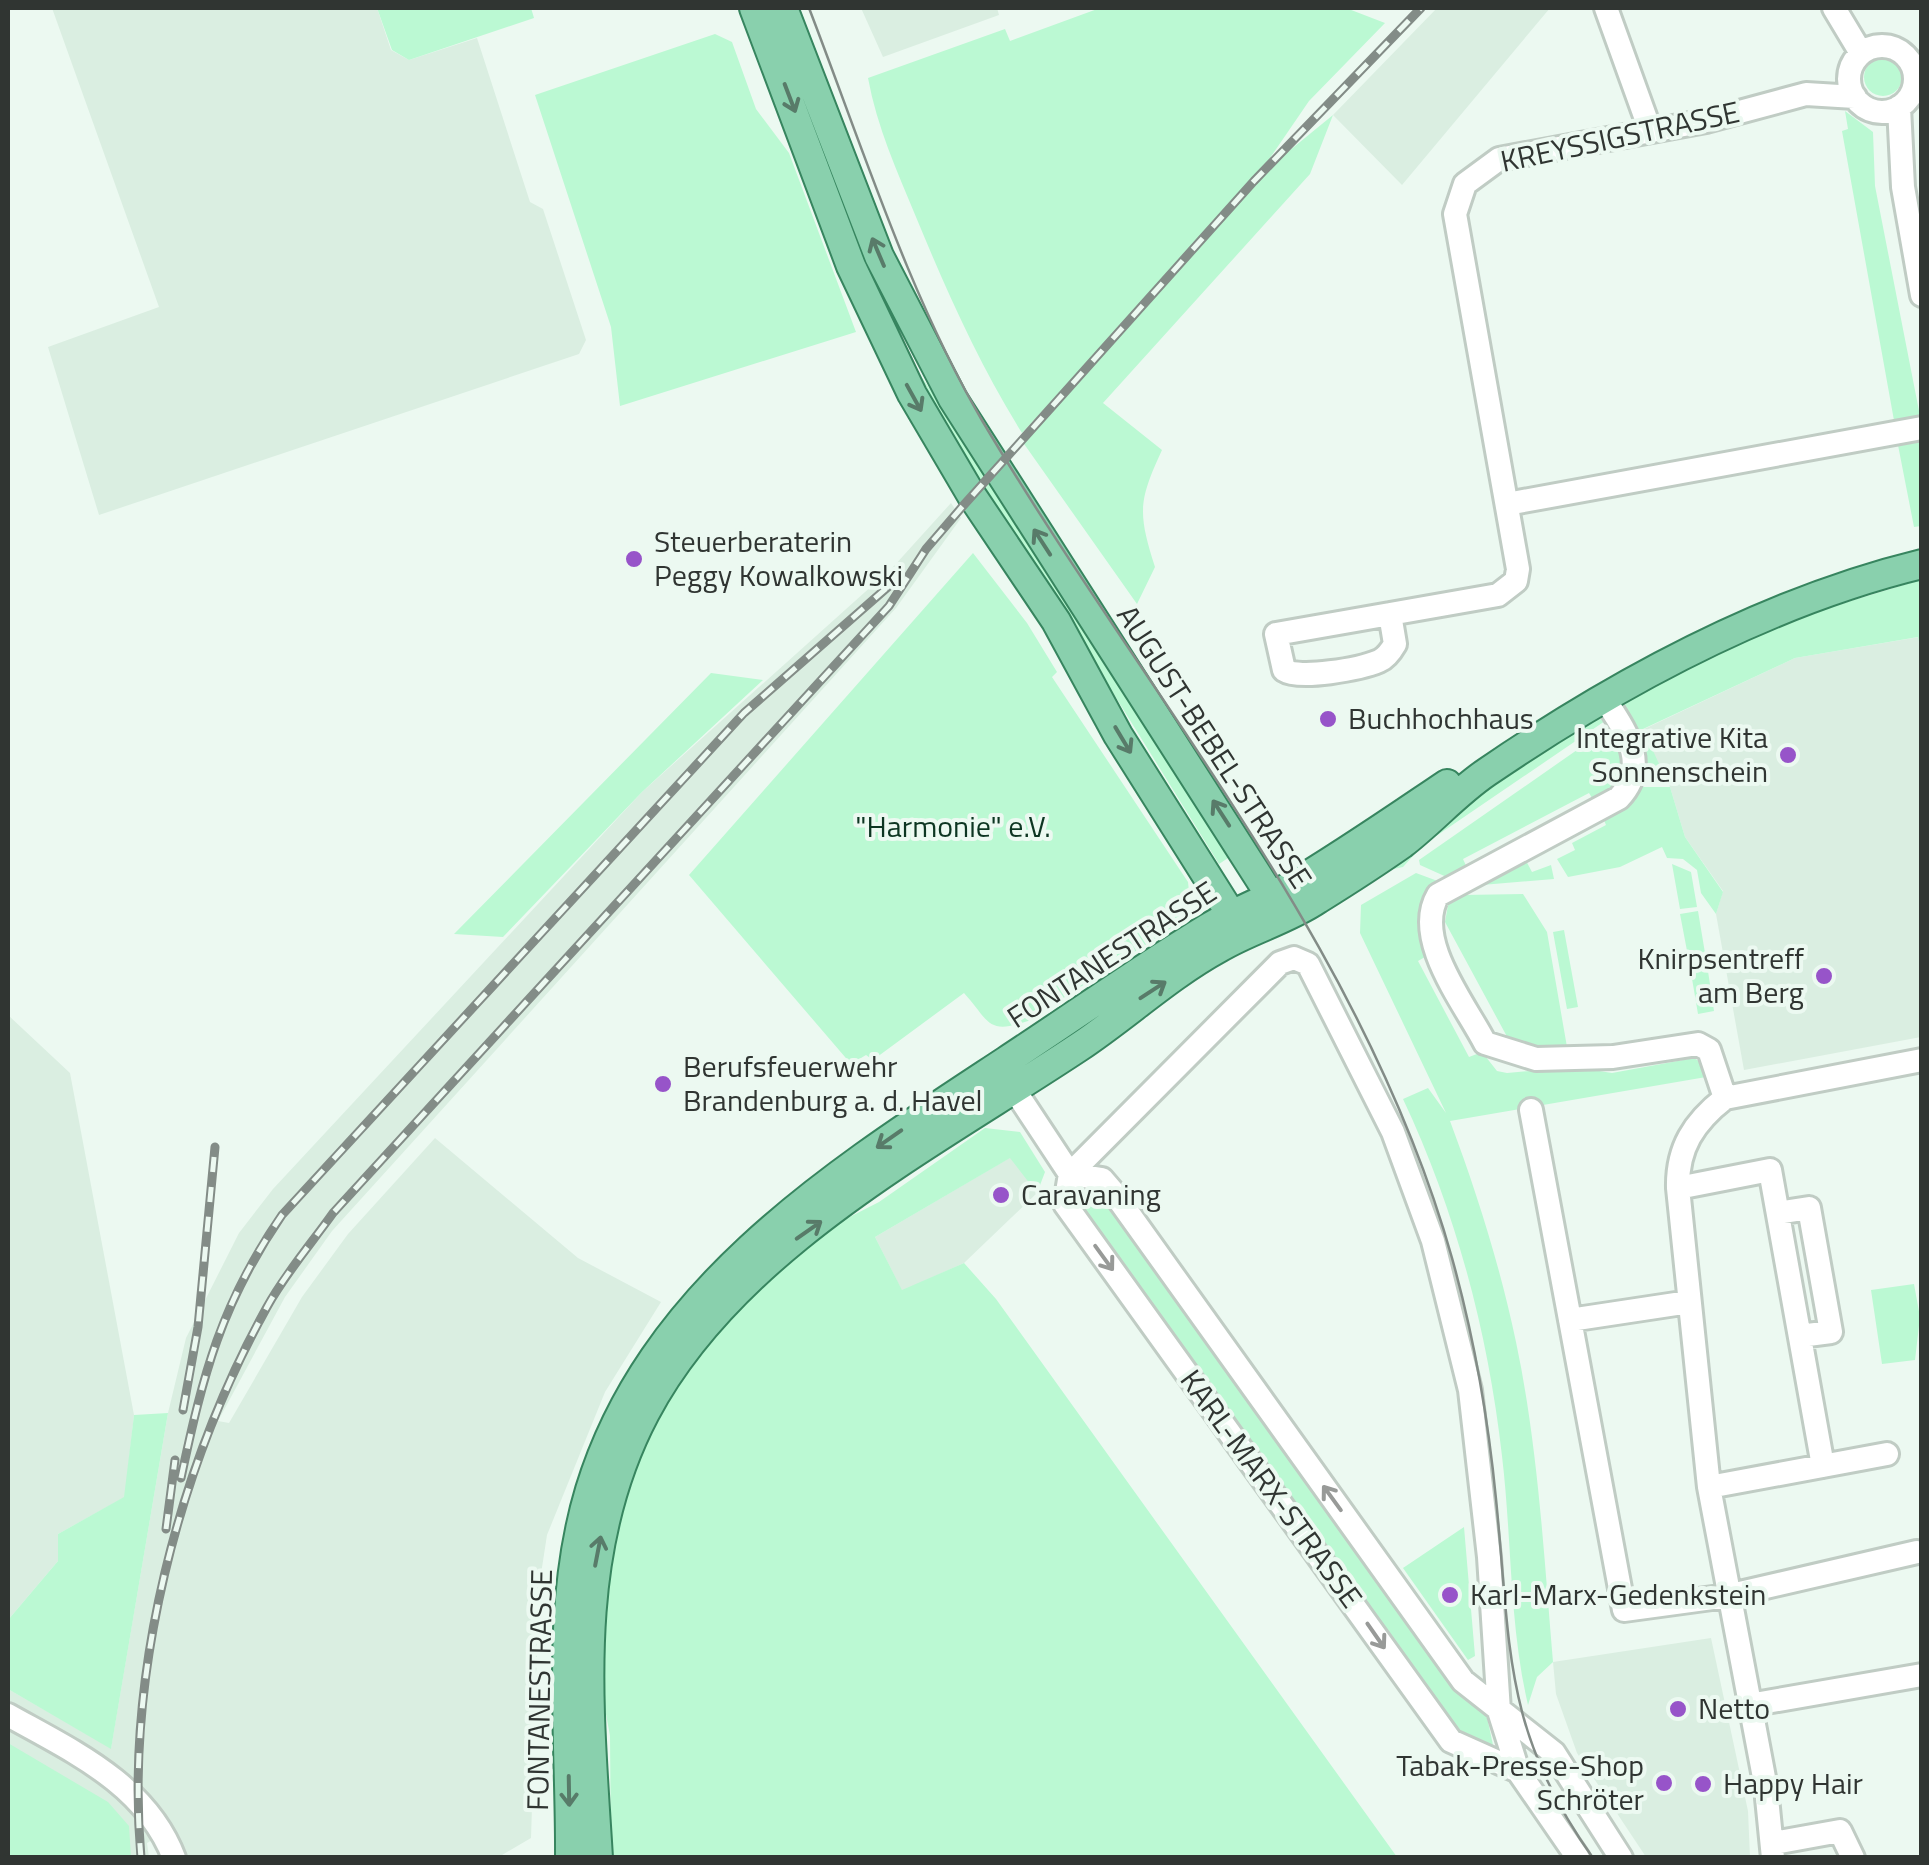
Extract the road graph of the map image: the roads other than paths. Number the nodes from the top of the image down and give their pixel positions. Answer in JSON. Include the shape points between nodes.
{"nodes":[{"id":1,"x":754,"y":8,"type":"edge"},
{"id":2,"x":783,"y":8,"type":"edge"},
{"id":3,"x":1606,"y":8,"type":"edge"},
{"id":4,"x":1834,"y":8,"type":"edge"},
{"id":5,"x":1855,"y":63,"type":"junction"},
{"id":6,"x":1917,"y":70,"type":"edge"},
{"id":7,"x":1806,"y":94,"type":"junction"},
{"id":8,"x":1855,"y":97,"type":"junction"},
{"id":9,"x":1889,"y":109,"type":"junction"},
{"id":10,"x":1650,"y":130,"type":"junction"},
{"id":11,"x":1922,"y":295,"type":"edge"},
{"id":12,"x":1922,"y":428,"type":"edge"},
{"id":13,"x":1506,"y":504,"type":"junction"},
{"id":14,"x":1922,"y":564,"type":"edge"},
{"id":15,"x":1390,"y":614,"type":"junction"},
{"id":16,"x":1606,"y":700,"type":"junction"},
{"id":17,"x":1279,"y":908,"type":"junction"},
{"id":18,"x":1238,"y":925,"type":"junction"},
{"id":19,"x":1922,"y":1060,"type":"edge"},
{"id":20,"x":1006,"y":1078,"type":"junction"},
{"id":21,"x":1725,"y":1098,"type":"junction"},
{"id":22,"x":1531,"y":1110,"type":"dead end"},
{"id":23,"x":1070,"y":1174,"type":"junction"},
{"id":24,"x":1678,"y":1188,"type":"junction"},
{"id":25,"x":1778,"y":1213,"type":"junction"},
{"id":26,"x":1689,"y":1302,"type":"junction"},
{"id":27,"x":1570,"y":1320,"type":"junction"},
{"id":28,"x":1800,"y":1336,"type":"junction"},
{"id":29,"x":1887,"y":1454,"type":"dead end"},
{"id":30,"x":1823,"y":1466,"type":"junction"},
{"id":31,"x":1709,"y":1487,"type":"junction"},
{"id":32,"x":1918,"y":1552,"type":"dead end"},
{"id":33,"x":1727,"y":1596,"type":"junction"},
{"id":34,"x":1922,"y":1674,"type":"edge"},
{"id":35,"x":1749,"y":1705,"type":"junction"},
{"id":36,"x":1500,"y":1711,"type":"junction"},
{"id":37,"x":8,"y":1715,"type":"edge"},
{"id":38,"x":1518,"y":1771,"type":"junction"},
{"id":39,"x":1773,"y":1850,"type":"edge"},
{"id":40,"x":174,"y":1858,"type":"edge"},
{"id":41,"x":570,"y":1858,"type":"edge"},
{"id":42,"x":598,"y":1858,"type":"edge"},
{"id":43,"x":1578,"y":1858,"type":"edge"},
{"id":44,"x":1621,"y":1858,"type":"edge"},
{"id":45,"x":1853,"y":1858,"type":"edge"}],
"edges":[{"from":1,"to":18,"type":"main road","one_way":true,"via":[[851,266],[912,394]]},
{"from":17,"to":2,"type":"main road","name":"AUGUST-BEBEL-STRASSE","one_way":true,"via":[[953,400],[879,256]]},
{"from":3,"to":10,"type":"street"},
{"from":4,"to":5,"type":"street"},
{"from":5,"to":6,"type":"street","via":[[1886,46]]},
{"from":5,"to":7,"type":"street","name":"KREYSSIGSTRASSE"},
{"from":5,"to":8,"type":"street"},
{"from":6,"to":9,"type":"street"},
{"from":7,"to":8,"type":"street","name":"KREYSSIGSTRASSE"},
{"from":7,"to":10,"type":"street","name":"KREYSSIGSTRASSE"},
{"from":8,"to":9,"type":"street"},
{"from":9,"to":11,"type":"street"},
{"from":10,"to":13,"type":"street","name":"KREYSSIGSTRASSE","via":[[1499,159],[1465,184],[1455,214]]},
{"from":12,"to":13,"type":"street"},
{"from":13,"to":15,"type":"street","name":"KREYSSIGSTRASSE","via":[[1518,569],[1509,589]]},
{"from":14,"to":16,"type":"main road","via":[[1785,608]]},
{"from":15,"to":15,"type":"street","name":"KREYSSIGSTRASSE","via":[[1276,634],[1284,670],[1307,674],[1380,661],[1396,644]]},
{"from":16,"to":17,"type":"main road","via":[[1448,801],[1406,841]]},
{"from":16,"to":21,"type":"street","via":[[1631,742],[1636,763],[1630,787],[1438,895],[1431,915],[1434,947],[1485,1043],[1536,1059],[1698,1044],[1710,1050]]},
{"from":17,"to":18,"type":"main road","name":"AUGUST-BEBEL-STRASSE"},
{"from":18,"to":20,"type":"main road","name":"FONTANESTRASSE","via":[[1092,1038]]},
{"from":19,"to":21,"type":"street"},
{"from":20,"to":23,"type":"street","name":"KARL-MARX-STRASSE"},
{"from":20,"to":41,"type":"main road","name":"FONTANESTRASSE","one_way":true,"via":[[884,1142],[738,1258],[681,1320],[630,1398],[591,1487],[572,1572]]},
{"from":42,"to":20,"type":"main road","name":"FONTANESTRASSE","one_way":true,"via":[[589,1733],[591,1594],[610,1499],[646,1411],[692,1339],[766,1262]]},
{"from":21,"to":24,"type":"street","via":[[1700,1118],[1686,1141]]},
{"from":22,"to":27,"type":"street"},
{"from":36,"to":23,"type":"street","name":"KARL-MARX-STRASSE","one_way":true,"via":[[1463,1680],[1114,1194],[1102,1180]]},
{"from":23,"to":36,"type":"street","via":[[1280,963],[1294,958],[1308,964],[1393,1132],[1455,1316],[1470,1390]]},
{"from":23,"to":38,"type":"street","name":"KARL-MARX-STRASSE","one_way":true,"via":[[1065,1204],[1451,1741]]},
{"from":24,"to":25,"type":"street","via":[[1770,1170]]},
{"from":24,"to":26,"type":"street"},
{"from":25,"to":28,"type":"street"},
{"from":25,"to":28,"type":"street","via":[[1810,1208],[1831,1332]]},
{"from":26,"to":27,"type":"street"},
{"from":26,"to":31,"type":"street"},
{"from":27,"to":33,"type":"street","via":[[1620,1603],[1624,1610]]},
{"from":28,"to":30,"type":"street"},
{"from":29,"to":30,"type":"street"},
{"from":30,"to":31,"type":"street"},
{"from":31,"to":33,"type":"street"},
{"from":32,"to":33,"type":"street"},
{"from":33,"to":35,"type":"street"},
{"from":34,"to":35,"type":"street"},
{"from":35,"to":39,"type":"street"},
{"from":36,"to":38,"type":"street"},
{"from":36,"to":44,"type":"street","name":"KARL-MARX-STRASSE","via":[[1554,1754]]},
{"from":37,"to":40,"type":"street","via":[[137,1796]]},
{"from":38,"to":43,"type":"street"},
{"from":39,"to":45,"type":"street","via":[[1840,1832]]}]}
